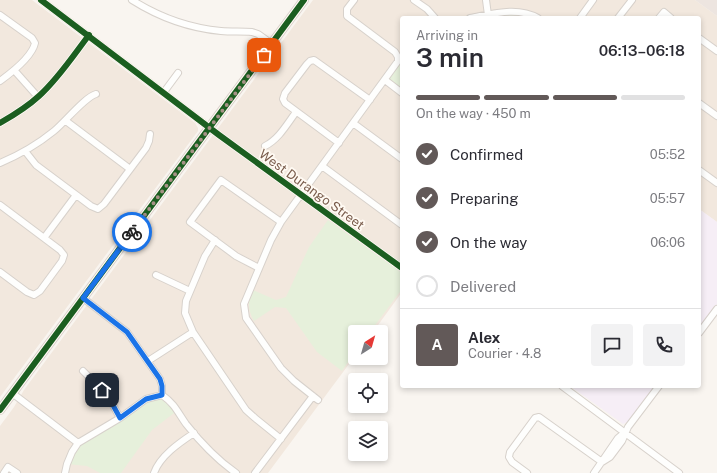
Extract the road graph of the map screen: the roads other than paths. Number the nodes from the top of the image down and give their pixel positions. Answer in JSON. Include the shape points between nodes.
{"nodes":[{"id":1,"x":42,"y":0,"type":"edge"},
{"id":2,"x":132,"y":0,"type":"edge"},
{"id":3,"x":354,"y":0,"type":"edge"},
{"id":4,"x":414,"y":0,"type":"edge"},
{"id":5,"x":486,"y":0,"type":"edge"},
{"id":6,"x":593,"y":0,"type":"edge"},
{"id":7,"x":632,"y":0,"type":"edge"},
{"id":8,"x":302,"y":1,"type":"edge"},
{"id":9,"x":0,"y":15,"type":"edge"},
{"id":10,"x":488,"y":15,"type":"junction"},
{"id":11,"x":433,"y":16,"type":"edge"},
{"id":12,"x":482,"y":16,"type":"edge"},
{"id":13,"x":534,"y":16,"type":"edge"},
{"id":14,"x":581,"y":16,"type":"edge"},
{"id":15,"x":620,"y":16,"type":"edge"},
{"id":16,"x":88,"y":35,"type":"junction"},
{"id":17,"x":701,"y":39,"type":"edge"},
{"id":18,"x":272,"y":44,"type":"junction"},
{"id":19,"x":717,"y":51,"type":"edge"},
{"id":20,"x":14,"y":70,"type":"junction"},
{"id":21,"x":178,"y":74,"type":"dead end"},
{"id":22,"x":384,"y":80,"type":"junction"},
{"id":23,"x":0,"y":81,"type":"edge"},
{"id":24,"x":164,"y":92,"type":"junction"},
{"id":25,"x":400,"y":92,"type":"edge"},
{"id":26,"x":96,"y":94,"type":"dead end"},
{"id":27,"x":38,"y":97,"type":"junction"},
{"id":28,"x":370,"y":100,"type":"junction"},
{"id":29,"x":701,"y":104,"type":"edge"},
{"id":30,"x":296,"y":112,"type":"junction"},
{"id":31,"x":717,"y":116,"type":"edge"},
{"id":32,"x":66,"y":121,"type":"junction"},
{"id":33,"x":0,"y":123,"type":"edge"},
{"id":34,"x":353,"y":123,"type":"junction"},
{"id":35,"x":210,"y":127,"type":"junction"},
{"id":36,"x":150,"y":134,"type":"dead end"},
{"id":37,"x":339,"y":143,"type":"junction"},
{"id":38,"x":265,"y":146,"type":"dead end"},
{"id":39,"x":25,"y":151,"type":"junction"},
{"id":40,"x":400,"y":158,"type":"edge"},
{"id":41,"x":0,"y":163,"type":"edge"},
{"id":42,"x":322,"y":166,"type":"junction"},
{"id":43,"x":130,"y":169,"type":"junction"},
{"id":44,"x":701,"y":171,"type":"edge"},
{"id":45,"x":717,"y":183,"type":"edge"},
{"id":46,"x":301,"y":194,"type":"junction"},
{"id":47,"x":76,"y":195,"type":"junction"},
{"id":48,"x":0,"y":205,"type":"edge"},
{"id":49,"x":281,"y":222,"type":"junction"},
{"id":50,"x":400,"y":224,"type":"edge"},
{"id":51,"x":44,"y":238,"type":"junction"},
{"id":52,"x":215,"y":240,"type":"junction"},
{"id":53,"x":400,"y":266,"type":"edge"},
{"id":54,"x":259,"y":268,"type":"junction"},
{"id":55,"x":0,"y":272,"type":"edge"},
{"id":56,"x":156,"y":275,"type":"dead end"},
{"id":57,"x":190,"y":291,"type":"junction"},
{"id":58,"x":83,"y":298,"type":"junction"},
{"id":59,"x":717,"y":309,"type":"edge"},
{"id":60,"x":701,"y":330,"type":"edge"},
{"id":61,"x":194,"y":332,"type":"junction"},
{"id":62,"x":148,"y":361,"type":"junction"},
{"id":63,"x":83,"y":371,"type":"dead end"},
{"id":64,"x":565,"y":388,"type":"edge"},
{"id":65,"x":658,"y":388,"type":"edge"},
{"id":66,"x":12,"y":393,"type":"junction"},
{"id":67,"x":162,"y":395,"type":"junction"},
{"id":68,"x":0,"y":410,"type":"edge"},
{"id":69,"x":120,"y":418,"type":"junction"},
{"id":70,"x":194,"y":433,"type":"junction"},
{"id":71,"x":624,"y":433,"type":"junction"},
{"id":72,"x":281,"y":439,"type":"junction"},
{"id":73,"x":78,"y":443,"type":"junction"},
{"id":74,"x":602,"y":462,"type":"junction"},
{"id":75,"x":4,"y":473,"type":"edge"},
{"id":76,"x":17,"y":473,"type":"edge"},
{"id":77,"x":65,"y":473,"type":"edge"},
{"id":78,"x":154,"y":473,"type":"edge"},
{"id":79,"x":236,"y":473,"type":"edge"},
{"id":80,"x":256,"y":473,"type":"edge"},
{"id":81,"x":527,"y":473,"type":"edge"},
{"id":82,"x":594,"y":473,"type":"edge"},
{"id":83,"x":679,"y":473,"type":"edge"}],
"edges":[{"from":1,"to":16,"type":"street"},
{"from":2,"to":18,"type":"street","via":[[178,22],[209,29],[252,32]]},
{"from":3,"to":22,"type":"street","via":[[347,9],[346,14],[350,20],[395,52],[398,58]]},
{"from":4,"to":11,"type":"street"},
{"from":5,"to":10,"type":"street"},
{"from":6,"to":14,"type":"street"},
{"from":7,"to":15,"type":"street"},
{"from":8,"to":18,"type":"main road"},
{"from":9,"to":20,"type":"street","via":[[32,38],[35,43],[30,53]]},
{"from":10,"to":12,"type":"street"},
{"from":10,"to":13,"type":"street","via":[[516,11]]},
{"from":16,"to":24,"type":"street"},
{"from":16,"to":27,"type":"street"},
{"from":17,"to":19,"type":"street"},
{"from":18,"to":35,"type":"main road"},
{"from":20,"to":23,"type":"street"},
{"from":20,"to":27,"type":"street"},
{"from":21,"to":24,"type":"street"},
{"from":22,"to":25,"type":"street"},
{"from":22,"to":28,"type":"street"},
{"from":24,"to":35,"type":"street","name":"West Durango Street"},
{"from":26,"to":32,"type":"street","via":[[86,99]]},
{"from":27,"to":33,"type":"street"},
{"from":28,"to":30,"type":"street","via":[[312,60],[306,64],[282,99]]},
{"from":28,"to":34,"type":"street"},
{"from":29,"to":31,"type":"street"},
{"from":30,"to":37,"type":"street"},
{"from":30,"to":38,"type":"street","via":[[278,136]]},
{"from":32,"to":39,"type":"street"},
{"from":32,"to":43,"type":"street"},
{"from":34,"to":37,"type":"street"},
{"from":34,"to":40,"type":"street"},
{"from":35,"to":46,"type":"street","name":"West Durango Street"},
{"from":35,"to":58,"type":"main road"},
{"from":36,"to":43,"type":"street","via":[[146,148]]},
{"from":37,"to":42,"type":"street"},
{"from":39,"to":41,"type":"street"},
{"from":39,"to":47,"type":"street","via":[[36,165]]},
{"from":42,"to":46,"type":"street"},
{"from":42,"to":50,"type":"street"},
{"from":43,"to":47,"type":"street","via":[[98,209]]},
{"from":44,"to":45,"type":"street"},
{"from":46,"to":49,"type":"street"},
{"from":46,"to":53,"type":"street","name":"West Durango Street"},
{"from":47,"to":51,"type":"street"},
{"from":48,"to":51,"type":"street"},
{"from":49,"to":52,"type":"street","via":[[222,180],[190,222]]},
{"from":49,"to":54,"type":"street"},
{"from":51,"to":55,"type":"street","via":[[64,255],[40,291],[34,295],[27,292]]},
{"from":52,"to":54,"type":"street","via":[[241,260]]},
{"from":52,"to":57,"type":"street"},
{"from":54,"to":72,"type":"street","via":[[244,304],[246,318],[281,368],[316,398]]},
{"from":56,"to":57,"type":"street"},
{"from":57,"to":61,"type":"street","via":[[185,313]]},
{"from":58,"to":62,"type":"street","via":[[127,332]]},
{"from":58,"to":66,"type":"main road"},
{"from":59,"to":60,"type":"street"},
{"from":61,"to":62,"type":"street"},
{"from":61,"to":72,"type":"street","via":[[246,410]]},
{"from":62,"to":67,"type":"street","via":[[160,379]]},
{"from":63,"to":69,"type":"street","via":[[108,396]]},
{"from":64,"to":71,"type":"street"},
{"from":65,"to":71,"type":"street"},
{"from":66,"to":68,"type":"main road"},
{"from":66,"to":73,"type":"street"},
{"from":67,"to":69,"type":"street","via":[[146,399]]},
{"from":67,"to":70,"type":"street","via":[[171,401]]},
{"from":69,"to":73,"type":"street"},
{"from":70,"to":78,"type":"street","via":[[174,447]]},
{"from":70,"to":79,"type":"street","via":[[211,453]]},
{"from":71,"to":74,"type":"street","via":[[606,453]]},
{"from":71,"to":83,"type":"street"},
{"from":72,"to":80,"type":"street"},
{"from":73,"to":77,"type":"street"},
{"from":74,"to":81,"type":"street","via":[[539,417],[535,418],[508,457]]},
{"from":74,"to":82,"type":"street"},
{"from":75,"to":76,"type":"street","via":[[8,467]]}]}
